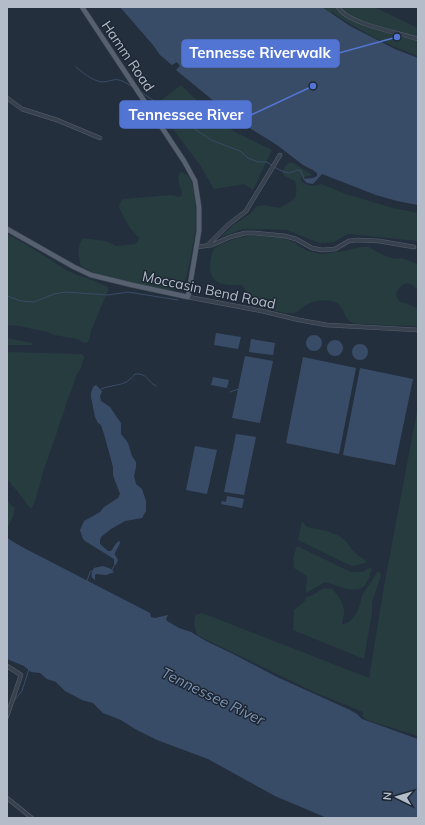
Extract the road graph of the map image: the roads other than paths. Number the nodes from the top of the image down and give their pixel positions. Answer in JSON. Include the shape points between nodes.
{"nodes":[{"id":1,"x":82,"y":7,"type":"edge"},
{"id":2,"x":338,"y":7,"type":"edge"},
{"id":3,"x":418,"y":39,"type":"edge"},
{"id":4,"x":7,"y":98,"type":"edge"},
{"id":5,"x":100,"y":138,"type":"dead end"},
{"id":6,"x":280,"y":155,"type":"dead end"},
{"id":7,"x":7,"y":229,"type":"edge"},
{"id":8,"x":207,"y":246,"type":"junction"},
{"id":9,"x":196,"y":247,"type":"junction"},
{"id":10,"x":414,"y":247,"type":"dead end"},
{"id":11,"x":188,"y":297,"type":"junction"},
{"id":12,"x":418,"y":330,"type":"edge"},
{"id":13,"x":7,"y":666,"type":"edge"},
{"id":14,"x":7,"y":716,"type":"edge"},
{"id":15,"x":7,"y":798,"type":"edge"},
{"id":16,"x":32,"y":818,"type":"edge"}],
"edges":[{"from":1,"to":9,"type":"main road","name":"Hamm Road","via":[[195,181],[199,207]]},
{"from":2,"to":3,"type":"street","via":[[357,22]]},
{"from":4,"to":5,"type":"street","via":[[22,109]]},
{"from":6,"to":8,"type":"street","via":[[246,211]]},
{"from":7,"to":11,"type":"main road","name":"Moccasin Bend Road","via":[[91,274]]},
{"from":8,"to":9,"type":"street"},
{"from":8,"to":10,"type":"street","via":[[238,234],[254,232],[286,236],[322,250],[335,249],[346,242],[357,240]]},
{"from":9,"to":11,"type":"main road","name":"Hamm Road"},
{"from":11,"to":12,"type":"street","name":"Moccasin Bend Road","via":[[327,325]]},
{"from":13,"to":14,"type":"street","via":[[21,675]]},
{"from":15,"to":16,"type":"street"}]}
